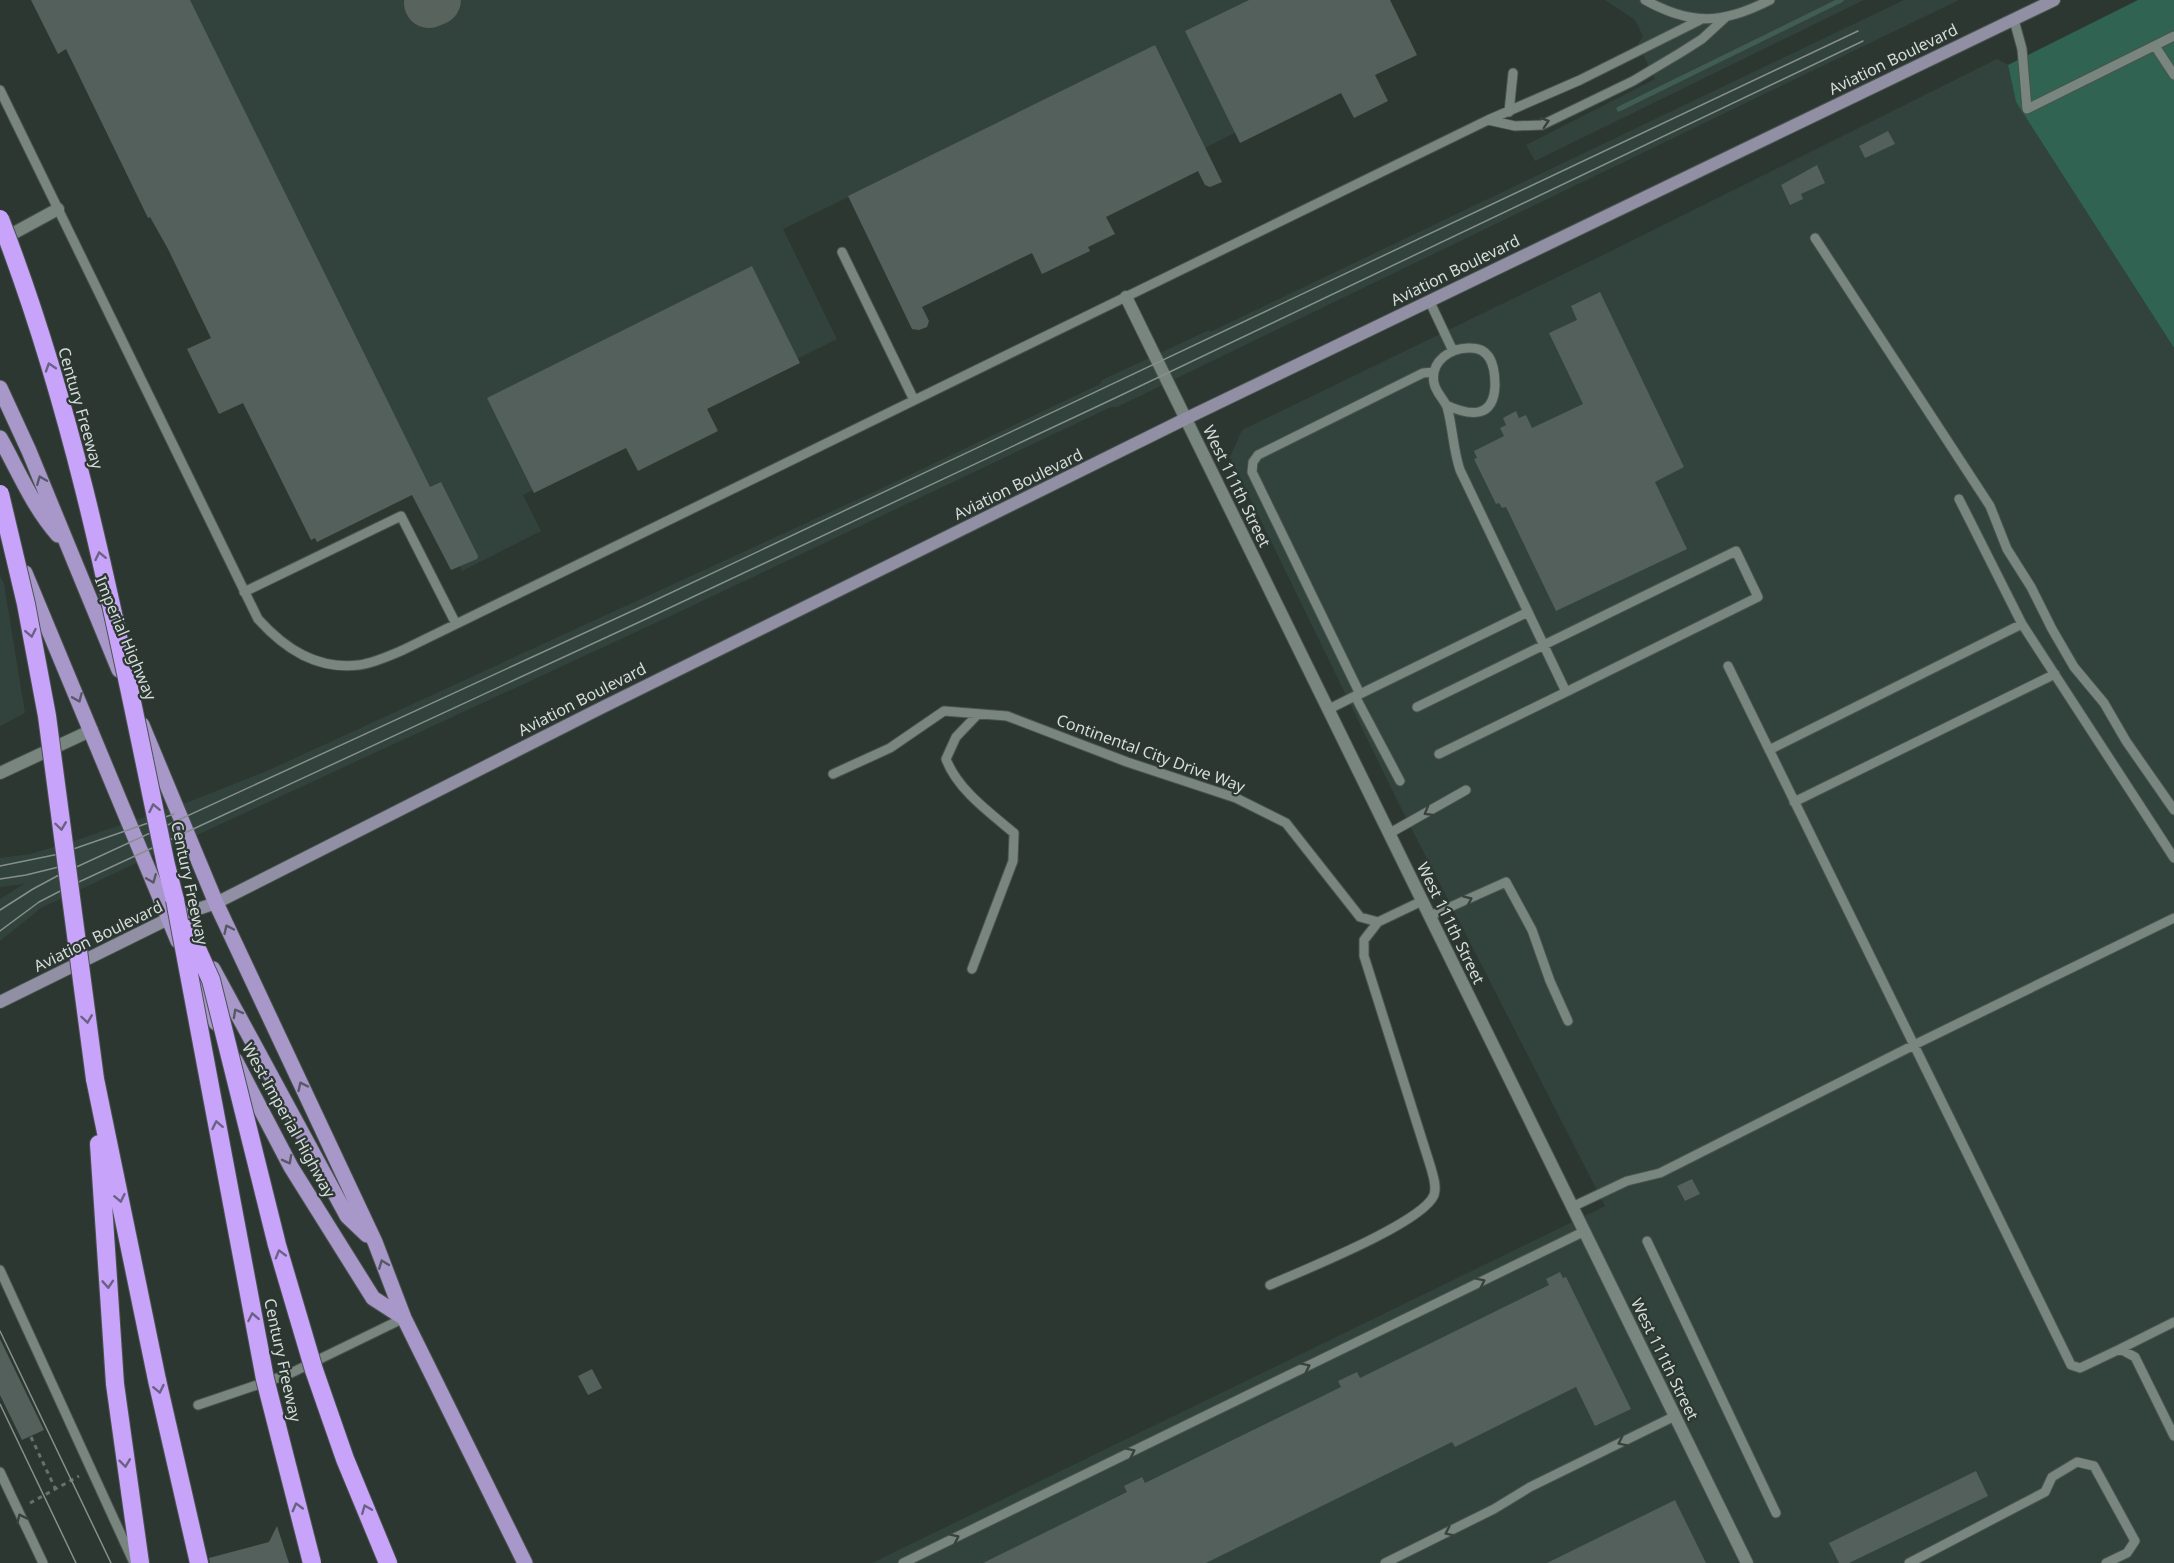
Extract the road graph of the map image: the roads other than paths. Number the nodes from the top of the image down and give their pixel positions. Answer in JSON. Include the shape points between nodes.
{"nodes":[{"id":1,"x":1645,"y":0,"type":"edge"},
{"id":2,"x":1770,"y":0,"type":"edge"},
{"id":3,"x":2054,"y":0,"type":"edge"},
{"id":4,"x":1726,"y":17,"type":"junction"},
{"id":5,"x":1700,"y":20,"type":"junction"},
{"id":6,"x":2014,"y":20,"type":"junction"},
{"id":7,"x":2174,"y":36,"type":"edge"},
{"id":8,"x":2155,"y":46,"type":"junction"},
{"id":9,"x":1513,"y":73,"type":"dead end"},
{"id":10,"x":2174,"y":75,"type":"edge"},
{"id":11,"x":0,"y":90,"type":"edge"},
{"id":12,"x":1509,"y":112,"type":"junction"},
{"id":13,"x":1488,"y":120,"type":"junction"},
{"id":14,"x":58,"y":209,"type":"junction"},
{"id":15,"x":0,"y":219,"type":"edge"},
{"id":16,"x":1815,"y":238,"type":"dead end"},
{"id":17,"x":0,"y":240,"type":"edge"},
{"id":18,"x":842,"y":252,"type":"dead end"},
{"id":19,"x":1126,"y":297,"type":"junction"},
{"id":20,"x":1429,"y":300,"type":"junction"},
{"id":21,"x":1453,"y":351,"type":"junction"},
{"id":22,"x":1434,"y":372,"type":"junction"},
{"id":23,"x":0,"y":388,"type":"edge"},
{"id":24,"x":914,"y":400,"type":"junction"},
{"id":25,"x":1446,"y":405,"type":"junction"},
{"id":26,"x":1185,"y":419,"type":"junction"},
{"id":27,"x":0,"y":438,"type":"edge"},
{"id":28,"x":0,"y":495,"type":"edge"},
{"id":29,"x":1959,"y":499,"type":"dead end"},
{"id":30,"x":0,"y":515,"type":"edge"},
{"id":31,"x":68,"y":546,"type":"junction"},
{"id":32,"x":244,"y":592,"type":"junction"},
{"id":33,"x":1528,"y":612,"type":"junction"},
{"id":34,"x":456,"y":624,"type":"junction"},
{"id":35,"x":2022,"y":624,"type":"junction"},
{"id":36,"x":1544,"y":646,"type":"junction"},
{"id":37,"x":1728,"y":666,"type":"dead end"},
{"id":38,"x":2055,"y":674,"type":"junction"},
{"id":39,"x":1566,"y":692,"type":"junction"},
{"id":40,"x":1358,"y":695,"type":"junction"},
{"id":41,"x":1417,"y":706,"type":"dead end"},
{"id":42,"x":1329,"y":709,"type":"junction"},
{"id":43,"x":978,"y":714,"type":"junction"},
{"id":44,"x":92,"y":730,"type":"junction"},
{"id":45,"x":1769,"y":750,"type":"junction"},
{"id":46,"x":1439,"y":754,"type":"dead end"},
{"id":47,"x":0,"y":772,"type":"edge"},
{"id":48,"x":833,"y":774,"type":"dead end"},
{"id":49,"x":1400,"y":781,"type":"dead end"},
{"id":50,"x":1466,"y":790,"type":"dead end"},
{"id":51,"x":1794,"y":802,"type":"junction"},
{"id":52,"x":2174,"y":810,"type":"edge"},
{"id":53,"x":1390,"y":833,"type":"junction"},
{"id":54,"x":2174,"y":858,"type":"edge"},
{"id":55,"x":175,"y":900,"type":"junction"},
{"id":56,"x":1422,"y":901,"type":"junction"},
{"id":57,"x":216,"y":903,"type":"junction"},
{"id":58,"x":1430,"y":916,"type":"junction"},
{"id":59,"x":2174,"y":918,"type":"edge"},
{"id":60,"x":168,"y":919,"type":"junction"},
{"id":61,"x":1378,"y":922,"type":"junction"},
{"id":62,"x":972,"y":969,"type":"dead end"},
{"id":63,"x":0,"y":1002,"type":"edge"},
{"id":64,"x":1568,"y":1021,"type":"dead end"},
{"id":65,"x":1914,"y":1045,"type":"junction"},
{"id":66,"x":95,"y":1079,"type":"junction"},
{"id":67,"x":1572,"y":1207,"type":"junction"},
{"id":68,"x":1584,"y":1231,"type":"junction"},
{"id":69,"x":1647,"y":1241,"type":"dead end"},
{"id":70,"x":375,"y":1242,"type":"junction"},
{"id":71,"x":0,"y":1270,"type":"edge"},
{"id":72,"x":1270,"y":1285,"type":"dead end"},
{"id":73,"x":404,"y":1318,"type":"junction"},
{"id":74,"x":2174,"y":1322,"type":"edge"},
{"id":75,"x":2120,"y":1349,"type":"junction"},
{"id":76,"x":198,"y":1405,"type":"dead end"},
{"id":77,"x":1675,"y":1416,"type":"junction"},
{"id":78,"x":2174,"y":1436,"type":"edge"},
{"id":79,"x":0,"y":1472,"type":"edge"},
{"id":80,"x":1776,"y":1514,"type":"dead end"},
{"id":81,"x":43,"y":1563,"type":"edge"},
{"id":82,"x":134,"y":1563,"type":"edge"},
{"id":83,"x":140,"y":1563,"type":"edge"},
{"id":84,"x":199,"y":1563,"type":"edge"},
{"id":85,"x":312,"y":1563,"type":"edge"},
{"id":86,"x":388,"y":1563,"type":"edge"},
{"id":87,"x":525,"y":1563,"type":"edge"},
{"id":88,"x":903,"y":1563,"type":"edge"},
{"id":89,"x":1385,"y":1563,"type":"edge"},
{"id":90,"x":1747,"y":1563,"type":"edge"},
{"id":91,"x":1909,"y":1563,"type":"edge"},
{"id":92,"x":2106,"y":1563,"type":"edge"}],
"edges":[{"from":1,"to":5,"type":"lane","via":[[1673,14]]},
{"from":2,"to":4,"type":"lane"},
{"from":3,"to":6,"type":"main road","name":"Aviation Boulevard"},
{"from":4,"to":5,"type":"lane"},
{"from":13,"to":4,"type":"lane","one_way":true,"via":[[1515,126],[1542,125],[1633,81],[1702,39]]},
{"from":5,"to":12,"type":"lane"},
{"from":6,"to":8,"type":"lane","via":[[2022,49],[2027,109]]},
{"from":6,"to":20,"type":"main road","name":"Aviation Boulevard"},
{"from":7,"to":8,"type":"lane"},
{"from":8,"to":10,"type":"lane"},
{"from":9,"to":12,"type":"lane"},
{"from":11,"to":14,"type":"lane"},
{"from":12,"to":13,"type":"lane"},
{"from":13,"to":19,"type":"lane"},
{"from":14,"to":17,"type":"street"},
{"from":14,"to":32,"type":"lane"},
{"from":55,"to":15,"type":"highway","name":"Century Freeway","one_way":true,"bridge":true,"via":[[96,537],[64,412]]},
{"from":16,"to":52,"type":"lane","via":[[1990,506],[2007,549],[2074,667],[2103,703]]},
{"from":18,"to":24,"type":"lane"},
{"from":19,"to":24,"type":"lane"},
{"from":19,"to":26,"type":"street","name":"West 111th Street"},
{"from":20,"to":21,"type":"lane"},
{"from":20,"to":26,"type":"main road","name":"Aviation Boulevard"},
{"from":21,"to":22,"type":"lane","via":[[1437,363]]},
{"from":21,"to":25,"type":"lane","via":[[1472,347],[1491,359],[1495,370],[1494,399],[1483,410],[1473,413]]},
{"from":22,"to":25,"type":"lane","via":[[1434,384]]},
{"from":22,"to":40,"type":"lane","via":[[1423,373],[1258,455],[1253,462],[1252,472]]},
{"from":31,"to":23,"type":"main road","name":"Imperial Highway","one_way":true},
{"from":24,"to":34,"type":"lane"},
{"from":25,"to":33,"type":"lane","via":[[1460,470]]},
{"from":26,"to":42,"type":"street","name":"West 111th Street"},
{"from":26,"to":57,"type":"main road","name":"Aviation Boulevard"},
{"from":27,"to":31,"type":"main road","via":[[49,524]]},
{"from":28,"to":66,"type":"highway","one_way":true,"bridge":true,"via":[[47,716]]},
{"from":29,"to":35,"type":"lane"},
{"from":30,"to":44,"type":"main road","one_way":true},
{"from":31,"to":57,"type":"main road","name":"Imperial Highway"},
{"from":32,"to":34,"type":"lane","via":[[258,620],[273,636],[318,662],[359,665],[403,650]]},
{"from":32,"to":34,"type":"lane","via":[[401,516]]},
{"from":33,"to":36,"type":"lane"},
{"from":33,"to":40,"type":"lane"},
{"from":35,"to":38,"type":"lane"},
{"from":35,"to":45,"type":"lane"},
{"from":36,"to":39,"type":"lane"},
{"from":36,"to":39,"type":"lane","via":[[1736,551],[1758,597]]},
{"from":36,"to":41,"type":"lane"},
{"from":37,"to":45,"type":"lane"},
{"from":38,"to":51,"type":"lane"},
{"from":38,"to":54,"type":"lane"},
{"from":39,"to":46,"type":"lane"},
{"from":40,"to":42,"type":"lane"},
{"from":40,"to":49,"type":"lane"},
{"from":42,"to":53,"type":"street","name":"West 111th Street"},
{"from":43,"to":48,"type":"lane","name":"Continental City Drive Way","via":[[944,711],[890,748]]},
{"from":43,"to":61,"type":"lane","name":"Continental City Drive Way","via":[[1007,716],[1236,798],[1286,823],[1360,917]]},
{"from":43,"to":62,"type":"lane","via":[[956,737],[946,759],[951,772],[983,807],[1014,833],[1013,861]]},
{"from":44,"to":47,"type":"street"},
{"from":44,"to":60,"type":"main road","one_way":true},
{"from":45,"to":51,"type":"lane"},
{"from":50,"to":53,"type":"lane","one_way":true},
{"from":51,"to":65,"type":"lane"},
{"from":53,"to":56,"type":"street","name":"West 111th Street"},
{"from":85,"to":55,"type":"highway","name":"Century Freeway","one_way":true,"bridge":true,"via":[[265,1379]]},
{"from":86,"to":55,"type":"highway","one_way":true,"bridge":true,"via":[[314,1370],[277,1245],[211,980]]},
{"from":56,"to":58,"type":"street","name":"West 111th Street"},
{"from":56,"to":61,"type":"lane"},
{"from":57,"to":60,"type":"main road","name":"Aviation Boulevard"},
{"from":70,"to":57,"type":"main road","name":"West Imperial Highway","one_way":true},
{"from":58,"to":64,"type":"lane","one_way":true,"via":[[1506,882],[1532,930]]},
{"from":58,"to":67,"type":"street","name":"West 111th Street"},
{"from":59,"to":65,"type":"lane"},
{"from":60,"to":63,"type":"main road","name":"Aviation Boulevard"},
{"from":70,"to":60,"type":"main road","one_way":true,"via":[[347,1216],[193,933]]},
{"from":60,"to":73,"type":"main road","name":"West Imperial Highway","one_way":true,"via":[[219,1029],[291,1167],[372,1298]]},
{"from":61,"to":72,"type":"lane","via":[[1364,940],[1364,956],[1431,1168],[1434,1195],[1416,1214],[1387,1231]]},
{"from":65,"to":67,"type":"lane","via":[[1660,1173],[1628,1181]]},
{"from":65,"to":75,"type":"lane","via":[[2071,1365],[2080,1368]]},
{"from":66,"to":83,"type":"highway","one_way":true,"via":[[115,1384]]},
{"from":66,"to":84,"type":"highway","one_way":true},
{"from":67,"to":68,"type":"street","name":"West 111th Street"},
{"from":68,"to":77,"type":"street","name":"West 111th Street"},
{"from":88,"to":68,"type":"lane","one_way":true},
{"from":69,"to":80,"type":"lane"},
{"from":73,"to":70,"type":"main road","name":"West Imperial Highway","one_way":true},
{"from":71,"to":82,"type":"lane"},
{"from":73,"to":76,"type":"lane","via":[[289,1374]]},
{"from":73,"to":87,"type":"main road","name":"West Imperial Highway"},
{"from":74,"to":75,"type":"lane"},
{"from":75,"to":78,"type":"lane","via":[[2135,1357]]},
{"from":77,"to":89,"type":"lane","one_way":true},
{"from":77,"to":90,"type":"street","name":"West 111th Street"},
{"from":81,"to":79,"type":"lane","one_way":true},
{"from":91,"to":92,"type":"lane","via":[[2045,1492],[2052,1477],[2077,1462],[2094,1466],[2135,1541],[2127,1553]]}]}
